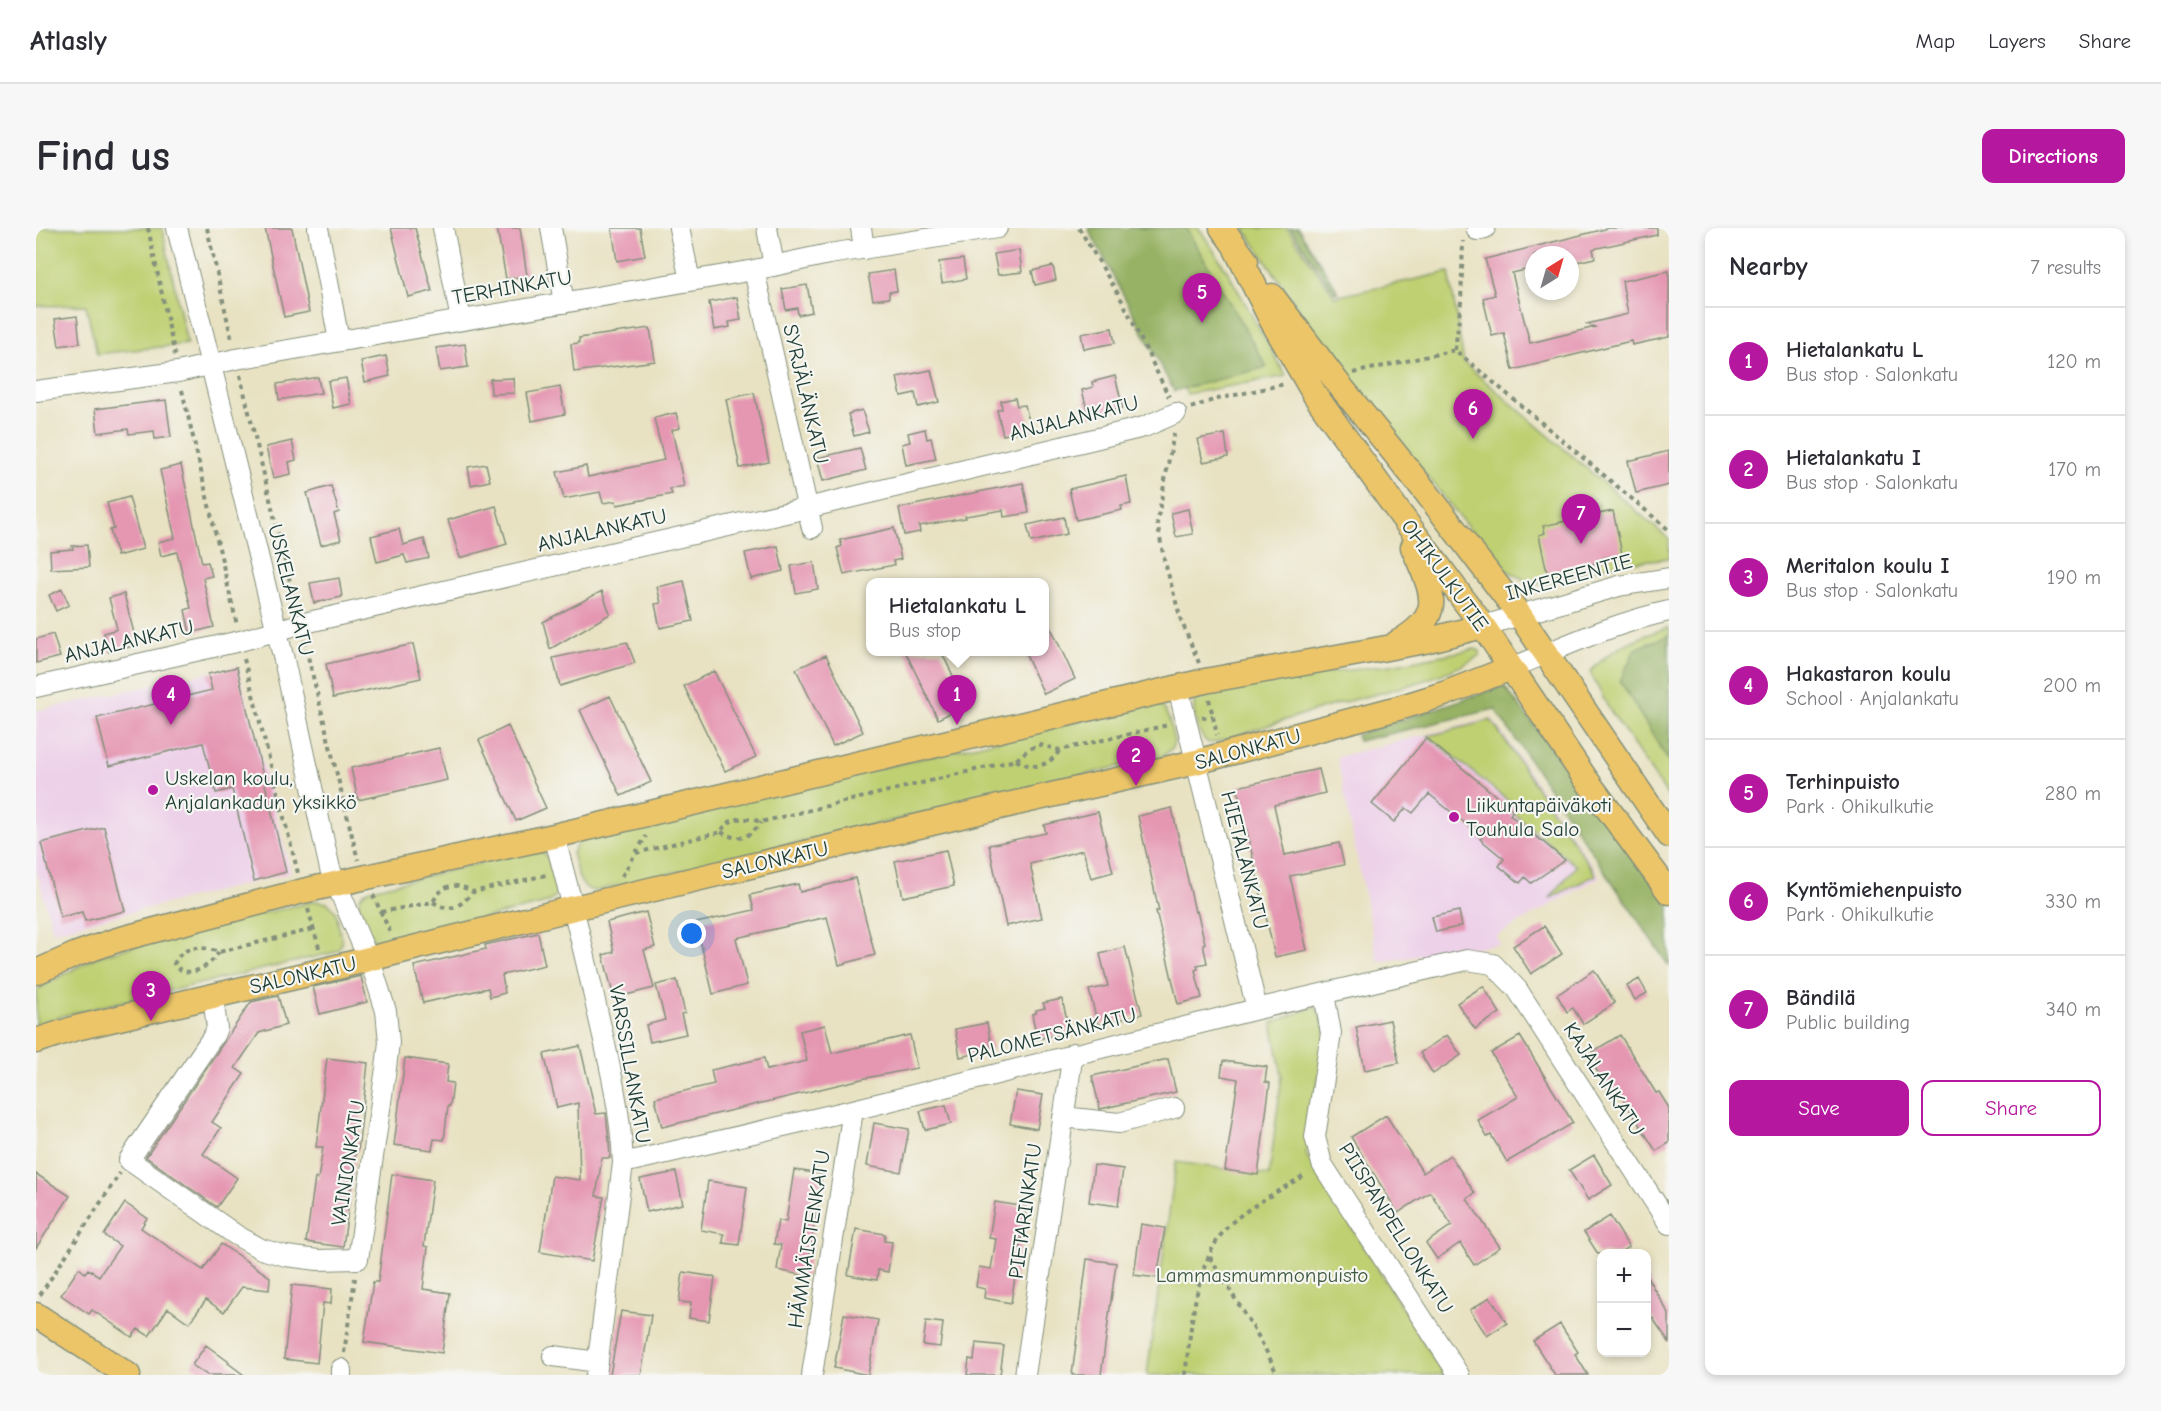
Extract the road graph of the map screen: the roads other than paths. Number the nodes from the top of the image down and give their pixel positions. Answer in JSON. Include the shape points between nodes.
{"nodes":[{"id":1,"x":177,"y":228,"type":"edge"},
{"id":2,"x":318,"y":228,"type":"edge"},
{"id":3,"x":443,"y":228,"type":"edge"},
{"id":4,"x":551,"y":228,"type":"edge"},
{"id":5,"x":679,"y":228,"type":"edge"},
{"id":6,"x":767,"y":228,"type":"edge"},
{"id":7,"x":861,"y":228,"type":"edge"},
{"id":8,"x":997,"y":228,"type":"edge"},
{"id":9,"x":1222,"y":228,"type":"edge"},
{"id":10,"x":975,"y":230,"type":"edge"},
{"id":11,"x":864,"y":249,"type":"junction"},
{"id":12,"x":1236,"y":249,"type":"junction"},
{"id":13,"x":774,"y":266,"type":"junction"},
{"id":14,"x":753,"y":270,"type":"junction"},
{"id":15,"x":690,"y":281,"type":"junction"},
{"id":16,"x":564,"y":303,"type":"junction"},
{"id":17,"x":461,"y":320,"type":"junction"},
{"id":18,"x":339,"y":341,"type":"junction"},
{"id":19,"x":211,"y":365,"type":"junction"},
{"id":20,"x":36,"y":391,"type":"edge"},
{"id":21,"x":1176,"y":413,"type":"road end"},
{"id":22,"x":807,"y":508,"type":"junction"},
{"id":23,"x":1400,"y":514,"type":"junction"},
{"id":24,"x":812,"y":528,"type":"dead end"},
{"id":25,"x":1669,"y":578,"type":"edge"},
{"id":26,"x":1669,"y":612,"type":"edge"},
{"id":27,"x":1519,"y":614,"type":"junction"},
{"id":28,"x":1483,"y":626,"type":"junction"},
{"id":29,"x":276,"y":632,"type":"junction"},
{"id":30,"x":1386,"y":648,"type":"junction"},
{"id":31,"x":1546,"y":654,"type":"junction"},
{"id":32,"x":1511,"y":668,"type":"junction"},
{"id":33,"x":36,"y":687,"type":"edge"},
{"id":34,"x":1178,"y":688,"type":"junction"},
{"id":35,"x":1196,"y":762,"type":"junction"},
{"id":36,"x":1669,"y":835,"type":"edge"},
{"id":37,"x":554,"y":836,"type":"junction"},
{"id":38,"x":335,"y":884,"type":"junction"},
{"id":39,"x":1669,"y":892,"type":"edge"},
{"id":40,"x":574,"y":908,"type":"junction"},
{"id":41,"x":368,"y":960,"type":"junction"},
{"id":42,"x":1493,"y":964,"type":"joint"},
{"id":43,"x":36,"y":972,"type":"edge"},
{"id":44,"x":1323,"y":994,"type":"junction"},
{"id":45,"x":213,"y":997,"type":"junction"},
{"id":46,"x":1257,"y":1009,"type":"junction"},
{"id":47,"x":36,"y":1041,"type":"edge"},
{"id":48,"x":1073,"y":1053,"type":"junction"},
{"id":49,"x":1174,"y":1108,"type":"dead end"},
{"id":50,"x":853,"y":1110,"type":"junction"},
{"id":51,"x":1064,"y":1117,"type":"junction"},
{"id":52,"x":623,"y":1163,"type":"junction"},
{"id":53,"x":1669,"y":1224,"type":"edge"},
{"id":54,"x":36,"y":1315,"type":"edge"},
{"id":55,"x":553,"y":1356,"type":"dead end"},
{"id":56,"x":597,"y":1369,"type":"edge"},
{"id":57,"x":121,"y":1373,"type":"edge"},
{"id":58,"x":812,"y":1375,"type":"edge"},
{"id":59,"x":1025,"y":1375,"type":"edge"},
{"id":60,"x":1459,"y":1375,"type":"edge"}],
"edges":[{"from":1,"to":19,"type":"street","name":"USKELANKATU"},
{"from":2,"to":18,"type":"street"},
{"from":3,"to":17,"type":"street"},
{"from":4,"to":16,"type":"street"},
{"from":5,"to":15,"type":"street"},
{"from":6,"to":13,"type":"street"},
{"from":7,"to":11,"type":"street"},
{"from":8,"to":10,"type":"street","name":"TERHINKATU"},
{"from":9,"to":12,"type":"main road","name":"OHIKULKUTIE"},
{"from":10,"to":11,"type":"street","name":"TERHINKATU"},
{"from":11,"to":13,"type":"street","name":"TERHINKATU"},
{"from":12,"to":23,"type":"main road","name":"OHIKULKUTIE","via":[[1315,395]]},
{"from":12,"to":27,"type":"main road","name":"OHIKULKUTIE"},
{"from":13,"to":14,"type":"street","name":"TERHINKATU"},
{"from":14,"to":15,"type":"street","name":"TERHINKATU"},
{"from":14,"to":22,"type":"street","name":"SYRJÄLÄNKATU"},
{"from":15,"to":16,"type":"street","name":"TERHINKATU"},
{"from":16,"to":17,"type":"street","name":"TERHINKATU"},
{"from":17,"to":18,"type":"street","name":"TERHINKATU"},
{"from":18,"to":19,"type":"street","name":"TERHINKATU"},
{"from":19,"to":20,"type":"street","name":"TERHINKATU"},
{"from":19,"to":29,"type":"street","name":"USKELANKATU"},
{"from":21,"to":22,"type":"street","name":"ANJALANKATU","via":[[1144,427]]},
{"from":22,"to":24,"type":"street","name":"SYRJÄLÄNKATU"},
{"from":22,"to":29,"type":"street","name":"ANJALANKATU"},
{"from":23,"to":28,"type":"main road","name":"OHIKULKUTIE"},
{"from":23,"to":30,"type":"main road","via":[[1432,602],[1423,625]]},
{"from":25,"to":27,"type":"street","name":"INKEREENTIE","via":[[1619,586]]},
{"from":26,"to":31,"type":"street","via":[[1635,619]]},
{"from":27,"to":28,"type":"street","name":"INKEREENTIE"},
{"from":27,"to":31,"type":"main road","name":"OHIKULKUTIE"},
{"from":28,"to":30,"type":"main road"},
{"from":28,"to":32,"type":"main road","name":"OHIKULKUTIE"},
{"from":29,"to":33,"type":"street","name":"ANJALANKATU"},
{"from":29,"to":38,"type":"street","name":"USKELANKATU"},
{"from":30,"to":34,"type":"main road"},
{"from":31,"to":32,"type":"street"},
{"from":31,"to":36,"type":"main road","name":"OHIKULKUTIE"},
{"from":32,"to":35,"type":"main road","name":"SALONKATU","via":[[1413,704]]},
{"from":32,"to":39,"type":"main road","name":"OHIKULKUTIE"},
{"from":34,"to":35,"type":"street","name":"HIETALANKATU"},
{"from":34,"to":37,"type":"main road"},
{"from":35,"to":40,"type":"main road","name":"SALONKATU"},
{"from":35,"to":46,"type":"street","name":"HIETALANKATU"},
{"from":37,"to":38,"type":"main road"},
{"from":37,"to":40,"type":"street","name":"VARSSILLANKATU"},
{"from":38,"to":41,"type":"street","name":"USKELANKATU"},
{"from":38,"to":43,"type":"main road","via":[[117,939]]},
{"from":40,"to":41,"type":"main road","name":"SALONKATU"},
{"from":40,"to":52,"type":"street","name":"VARSSILLANKATU","via":[[611,1068],[622,1130]]},
{"from":41,"to":45,"type":"main road","name":"SALONKATU"},
{"from":41,"to":45,"type":"street","name":"VAINIONKATU","via":[[386,1011],[388,1042],[358,1259],[318,1260],[261,1249],[129,1160],[214,1035],[217,1028]]},
{"from":42,"to":44,"type":"street","name":"PALOMETSÄNKATU","via":[[1467,960]]},
{"from":42,"to":53,"type":"street","name":"KAJALANKATU","via":[[1517,989]]},
{"from":44,"to":46,"type":"street","name":"PALOMETSÄNKATU"},
{"from":44,"to":60,"type":"street","name":"PIISPANPELLONKATU","via":[[1331,1033],[1315,1137],[1322,1164]]},
{"from":45,"to":47,"type":"main road","name":"SALONKATU"},
{"from":46,"to":48,"type":"street","name":"PALOMETSÄNKATU"},
{"from":48,"to":50,"type":"street","name":"PALOMETSÄNKATU"},
{"from":48,"to":51,"type":"street","name":"PIETARINKATU"},
{"from":49,"to":51,"type":"street","via":[[1119,1123]]},
{"from":50,"to":52,"type":"street","name":"PALOMETSÄNKATU"},
{"from":50,"to":58,"type":"street","name":"HÄMMÄISTENKATU"},
{"from":51,"to":59,"type":"street","name":"PIETARINKATU"},
{"from":52,"to":56,"type":"street","name":"VARSSILLANKATU"},
{"from":54,"to":57,"type":"main road"},
{"from":55,"to":56,"type":"street"}]}
